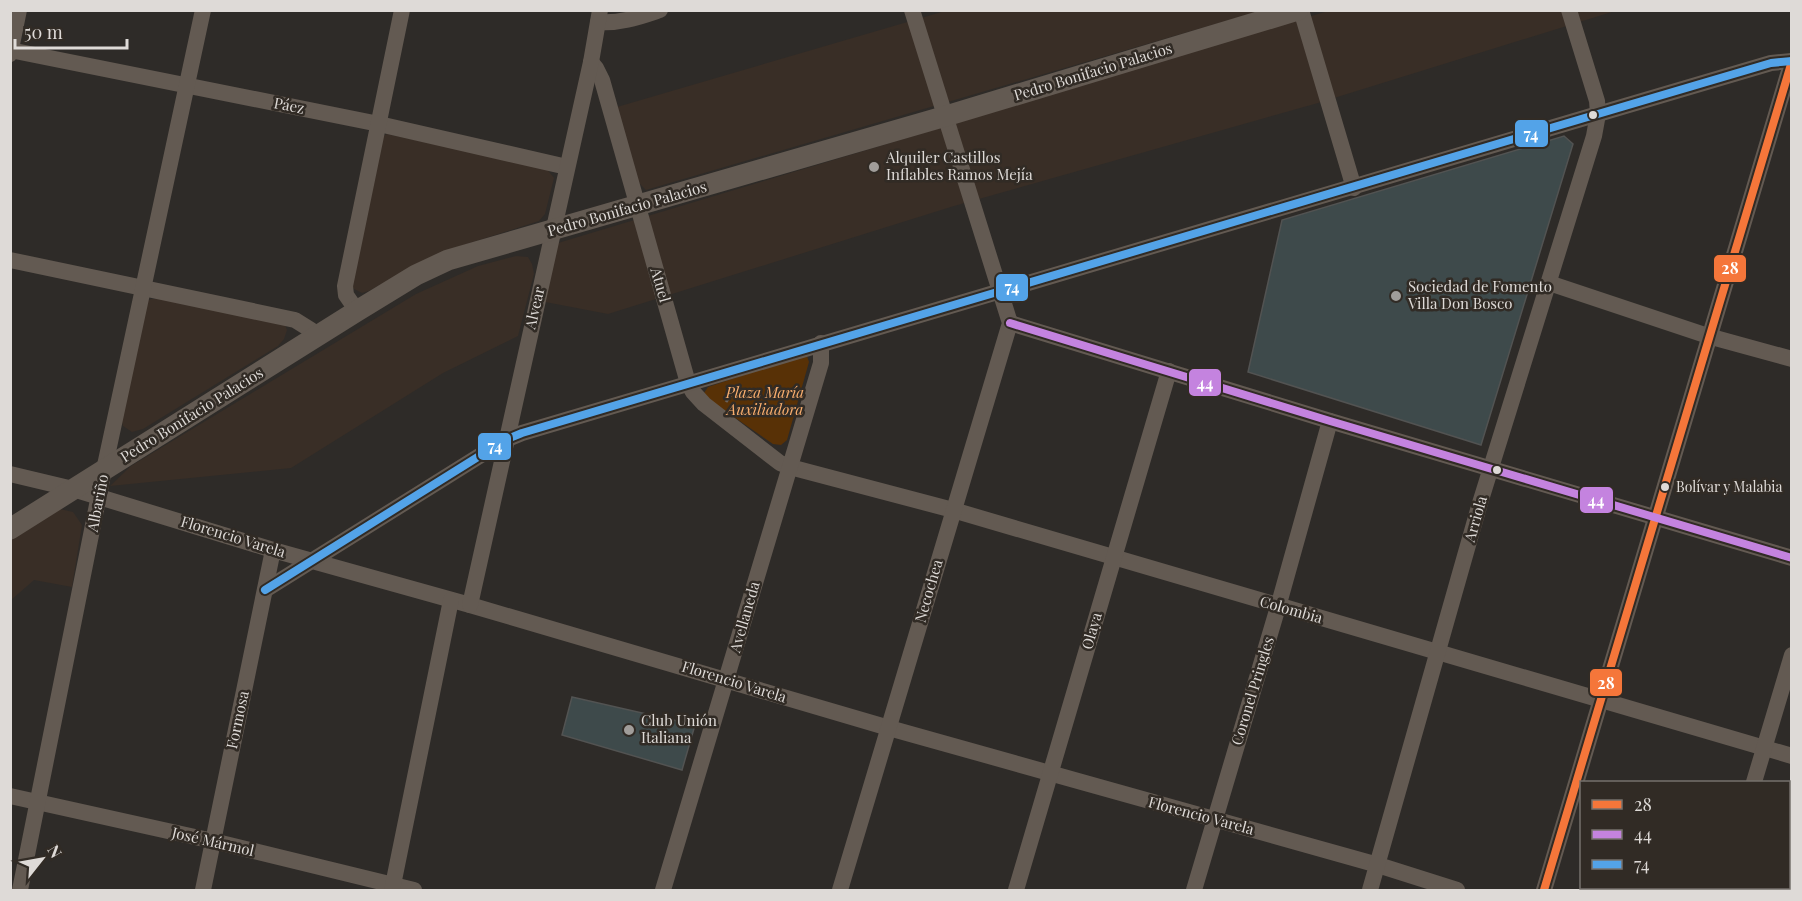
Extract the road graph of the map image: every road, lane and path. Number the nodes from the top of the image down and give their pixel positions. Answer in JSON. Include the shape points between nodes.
{"nodes":[{"id":1,"x":19,"y":10,"type":"edge"},
{"id":2,"x":203,"y":10,"type":"edge"},
{"id":3,"x":402,"y":10,"type":"edge"},
{"id":4,"x":660,"y":10,"type":"edge"},
{"id":5,"x":912,"y":10,"type":"edge"},
{"id":6,"x":1300,"y":10,"type":"edge"},
{"id":7,"x":1569,"y":10,"type":"edge"},
{"id":8,"x":599,"y":16,"type":"edge"},
{"id":9,"x":11,"y":51,"type":"edge"},
{"id":10,"x":1791,"y":61,"type":"edge"},
{"id":11,"x":591,"y":62,"type":"junction"},
{"id":12,"x":187,"y":86,"type":"junction"},
{"id":13,"x":1598,"y":114,"type":"junction"},
{"id":14,"x":946,"y":116,"type":"junction"},
{"id":15,"x":379,"y":124,"type":"junction"},
{"id":16,"x":567,"y":167,"type":"junction"},
{"id":17,"x":1354,"y":188,"type":"junction"},
{"id":18,"x":637,"y":206,"type":"junction"},
{"id":19,"x":553,"y":230,"type":"junction"},
{"id":20,"x":10,"y":260,"type":"edge"},
{"id":21,"x":1549,"y":283,"type":"junction"},
{"id":22,"x":142,"y":287,"type":"junction"},
{"id":23,"x":998,"y":292,"type":"junction"},
{"id":24,"x":357,"y":310,"type":"junction"},
{"id":25,"x":1010,"y":323,"type":"junction"},
{"id":26,"x":1708,"y":336,"type":"junction"},
{"id":27,"x":314,"y":338,"type":"junction"},
{"id":28,"x":821,"y":343,"type":"junction"},
{"id":29,"x":1791,"y":359,"type":"edge"},
{"id":30,"x":1169,"y":371,"type":"junction"},
{"id":31,"x":724,"y":382,"type":"dead end"},
{"id":32,"x":688,"y":383,"type":"junction"},
{"id":33,"x":721,"y":408,"type":"dead end"},
{"id":34,"x":1330,"y":421,"type":"junction"},
{"id":35,"x":505,"y":440,"type":"junction"},
{"id":36,"x":790,"y":467,"type":"junction"},
{"id":37,"x":104,"y":470,"type":"junction"},
{"id":38,"x":1491,"y":470,"type":"junction"},
{"id":39,"x":10,"y":474,"type":"edge"},
{"id":40,"x":73,"y":489,"type":"junction"},
{"id":41,"x":99,"y":497,"type":"junction"},
{"id":42,"x":953,"y":510,"type":"junction"},
{"id":43,"x":1656,"y":517,"type":"junction"},
{"id":44,"x":10,"y":529,"type":"edge"},
{"id":45,"x":273,"y":550,"type":"junction"},
{"id":46,"x":1113,"y":558,"type":"junction"},
{"id":47,"x":1791,"y":558,"type":"edge"},
{"id":48,"x":312,"y":561,"type":"junction"},
{"id":49,"x":265,"y":590,"type":"junction"},
{"id":50,"x":451,"y":600,"type":"junction"},
{"id":51,"x":470,"y":604,"type":"junction"},
{"id":52,"x":1278,"y":607,"type":"junction"},
{"id":53,"x":1439,"y":651,"type":"junction"},
{"id":54,"x":1791,"y":655,"type":"edge"},
{"id":55,"x":727,"y":679,"type":"junction"},
{"id":56,"x":1601,"y":700,"type":"junction"},
{"id":57,"x":889,"y":728,"type":"junction"},
{"id":58,"x":1764,"y":748,"type":"junction"},
{"id":59,"x":1791,"y":756,"type":"edge"},
{"id":60,"x":1052,"y":775,"type":"junction"},
{"id":61,"x":1755,"y":781,"type":"edge"},
{"id":62,"x":10,"y":796,"type":"edge"},
{"id":63,"x":39,"y":802,"type":"junction"},
{"id":64,"x":1215,"y":819,"type":"junction"},
{"id":65,"x":213,"y":841,"type":"junction"},
{"id":66,"x":1378,"y":865,"type":"junction"},
{"id":67,"x":393,"y":888,"type":"edge"},
{"id":68,"x":20,"y":891,"type":"edge"},
{"id":69,"x":203,"y":891,"type":"edge"},
{"id":70,"x":414,"y":891,"type":"edge"},
{"id":71,"x":663,"y":891,"type":"edge"},
{"id":72,"x":840,"y":891,"type":"edge"},
{"id":73,"x":1016,"y":891,"type":"edge"},
{"id":74,"x":1194,"y":891,"type":"edge"},
{"id":75,"x":1370,"y":891,"type":"edge"},
{"id":76,"x":1457,"y":891,"type":"edge"},
{"id":77,"x":1544,"y":891,"type":"edge"}],
"edges":[{"from":1,"to":9,"type":"street"},
{"from":2,"to":12,"type":"street","name":"Albariño"},
{"from":3,"to":15,"type":"street"},
{"from":4,"to":8,"type":"street","via":[[611,23]]},
{"from":5,"to":14,"type":"street"},
{"from":6,"to":14,"type":"street","name":"Pedro Bonifacio Palacios"},
{"from":6,"to":17,"type":"street"},
{"from":7,"to":13,"type":"street"},
{"from":8,"to":11,"type":"street","name":"Alvear"},
{"from":9,"to":12,"type":"street","name":"Páez"},
{"from":10,"to":13,"type":"street","via":[[1772,63]]},
{"from":10,"to":26,"type":"street"},
{"from":11,"to":16,"type":"street","name":"Alvear"},
{"from":11,"to":18,"type":"street","name":"Atuel","via":[[602,80]]},
{"from":12,"to":15,"type":"street","name":"Páez"},
{"from":12,"to":22,"type":"street","name":"Albariño"},
{"from":13,"to":17,"type":"street"},
{"from":13,"to":21,"type":"street","name":"Arriola"},
{"from":14,"to":18,"type":"street","name":"Pedro Bonifacio Palacios"},
{"from":14,"to":23,"type":"street"},
{"from":15,"to":16,"type":"street","name":"Páez"},
{"from":15,"to":24,"type":"street","via":[[345,286],[346,295]]},
{"from":16,"to":19,"type":"street","name":"Alvear"},
{"from":17,"to":23,"type":"street"},
{"from":18,"to":19,"type":"street","name":"Pedro Bonifacio Palacios"},
{"from":18,"to":32,"type":"street","name":"Atuel"},
{"from":19,"to":24,"type":"street","name":"Pedro Bonifacio Palacios","via":[[448,260]]},
{"from":19,"to":35,"type":"street","name":"Alvear"},
{"from":20,"to":22,"type":"street"},
{"from":21,"to":26,"type":"street"},
{"from":21,"to":38,"type":"street","name":"Arriola"},
{"from":22,"to":27,"type":"street","via":[[296,321],[310,330]]},
{"from":22,"to":37,"type":"street","name":"Albariño"},
{"from":23,"to":25,"type":"street"},
{"from":23,"to":28,"type":"street"},
{"from":24,"to":27,"type":"street","name":"Pedro Bonifacio Palacios"},
{"from":25,"to":30,"type":"street"},
{"from":25,"to":42,"type":"street","name":"Necochea"},
{"from":26,"to":29,"type":"street"},
{"from":26,"to":43,"type":"street"},
{"from":27,"to":37,"type":"street","name":"Pedro Bonifacio Palacios"},
{"from":28,"to":32,"type":"street"},
{"from":28,"to":36,"type":"street","name":"Avellaneda","via":[[821,363]]},
{"from":30,"to":34,"type":"street"},
{"from":30,"to":46,"type":"street","name":"Olaya"},
{"from":31,"to":33,"type":"path","via":[[731,395]]},
{"from":32,"to":35,"type":"street"},
{"from":32,"to":36,"type":"street","name":"Atuel","via":[[704,404]]},
{"from":34,"to":38,"type":"street"},
{"from":34,"to":52,"type":"street","name":"Coronel Pringles"},
{"from":35,"to":48,"type":"street"},
{"from":35,"to":51,"type":"street","name":"Alvear"},
{"from":36,"to":42,"type":"street","name":"Colombia"},
{"from":36,"to":55,"type":"street","name":"Avellaneda"},
{"from":37,"to":40,"type":"street","name":"Pedro Bonifacio Palacios"},
{"from":37,"to":41,"type":"street","name":"Albariño"},
{"from":38,"to":43,"type":"street"},
{"from":38,"to":53,"type":"street","name":"Arriola"},
{"from":39,"to":40,"type":"street","name":"Florencio Varela"},
{"from":40,"to":41,"type":"street","name":"Florencio Varela"},
{"from":40,"to":44,"type":"street","name":"Pedro Bonifacio Palacios"},
{"from":41,"to":45,"type":"street","name":"Florencio Varela"},
{"from":41,"to":63,"type":"street","name":"Albariño"},
{"from":42,"to":46,"type":"street","name":"Colombia"},
{"from":42,"to":57,"type":"street","name":"Necochea"},
{"from":43,"to":47,"type":"street"},
{"from":43,"to":56,"type":"street"},
{"from":45,"to":48,"type":"street","name":"Florencio Varela"},
{"from":45,"to":49,"type":"street","name":"Formosa"},
{"from":46,"to":52,"type":"street","name":"Colombia"},
{"from":46,"to":60,"type":"street","name":"Olaya"},
{"from":48,"to":49,"type":"street"},
{"from":48,"to":50,"type":"street","name":"Florencio Varela"},
{"from":49,"to":65,"type":"street","name":"Formosa"},
{"from":50,"to":51,"type":"street","name":"Florencio Varela"},
{"from":50,"to":67,"type":"street"},
{"from":51,"to":55,"type":"street","name":"Florencio Varela"},
{"from":52,"to":53,"type":"street","name":"Colombia"},
{"from":52,"to":64,"type":"street","name":"Coronel Pringles"},
{"from":53,"to":56,"type":"street","name":"Colombia"},
{"from":53,"to":66,"type":"street","name":"Arriola"},
{"from":54,"to":58,"type":"street"},
{"from":55,"to":57,"type":"street","name":"Florencio Varela"},
{"from":55,"to":71,"type":"street","name":"Avellaneda"},
{"from":56,"to":58,"type":"street","name":"Colombia"},
{"from":56,"to":77,"type":"street"},
{"from":57,"to":60,"type":"street","name":"Florencio Varela"},
{"from":57,"to":72,"type":"street","name":"Necochea"},
{"from":58,"to":59,"type":"street","name":"Colombia"},
{"from":58,"to":61,"type":"street"},
{"from":60,"to":64,"type":"street","name":"Florencio Varela"},
{"from":60,"to":73,"type":"street","name":"Olaya"},
{"from":62,"to":63,"type":"street","name":"José Mármol"},
{"from":63,"to":65,"type":"street","name":"José Mármol"},
{"from":63,"to":68,"type":"street","name":"Albariño"},
{"from":64,"to":66,"type":"street","name":"Florencio Varela"},
{"from":64,"to":74,"type":"street","name":"Coronel Pringles"},
{"from":65,"to":67,"type":"street","name":"José Mármol"},
{"from":65,"to":69,"type":"street","name":"Formosa"},
{"from":66,"to":75,"type":"street","name":"Arriola"},
{"from":66,"to":76,"type":"street","name":"Florencio Varela"},
{"from":67,"to":70,"type":"street","name":"José Mármol"}]}
